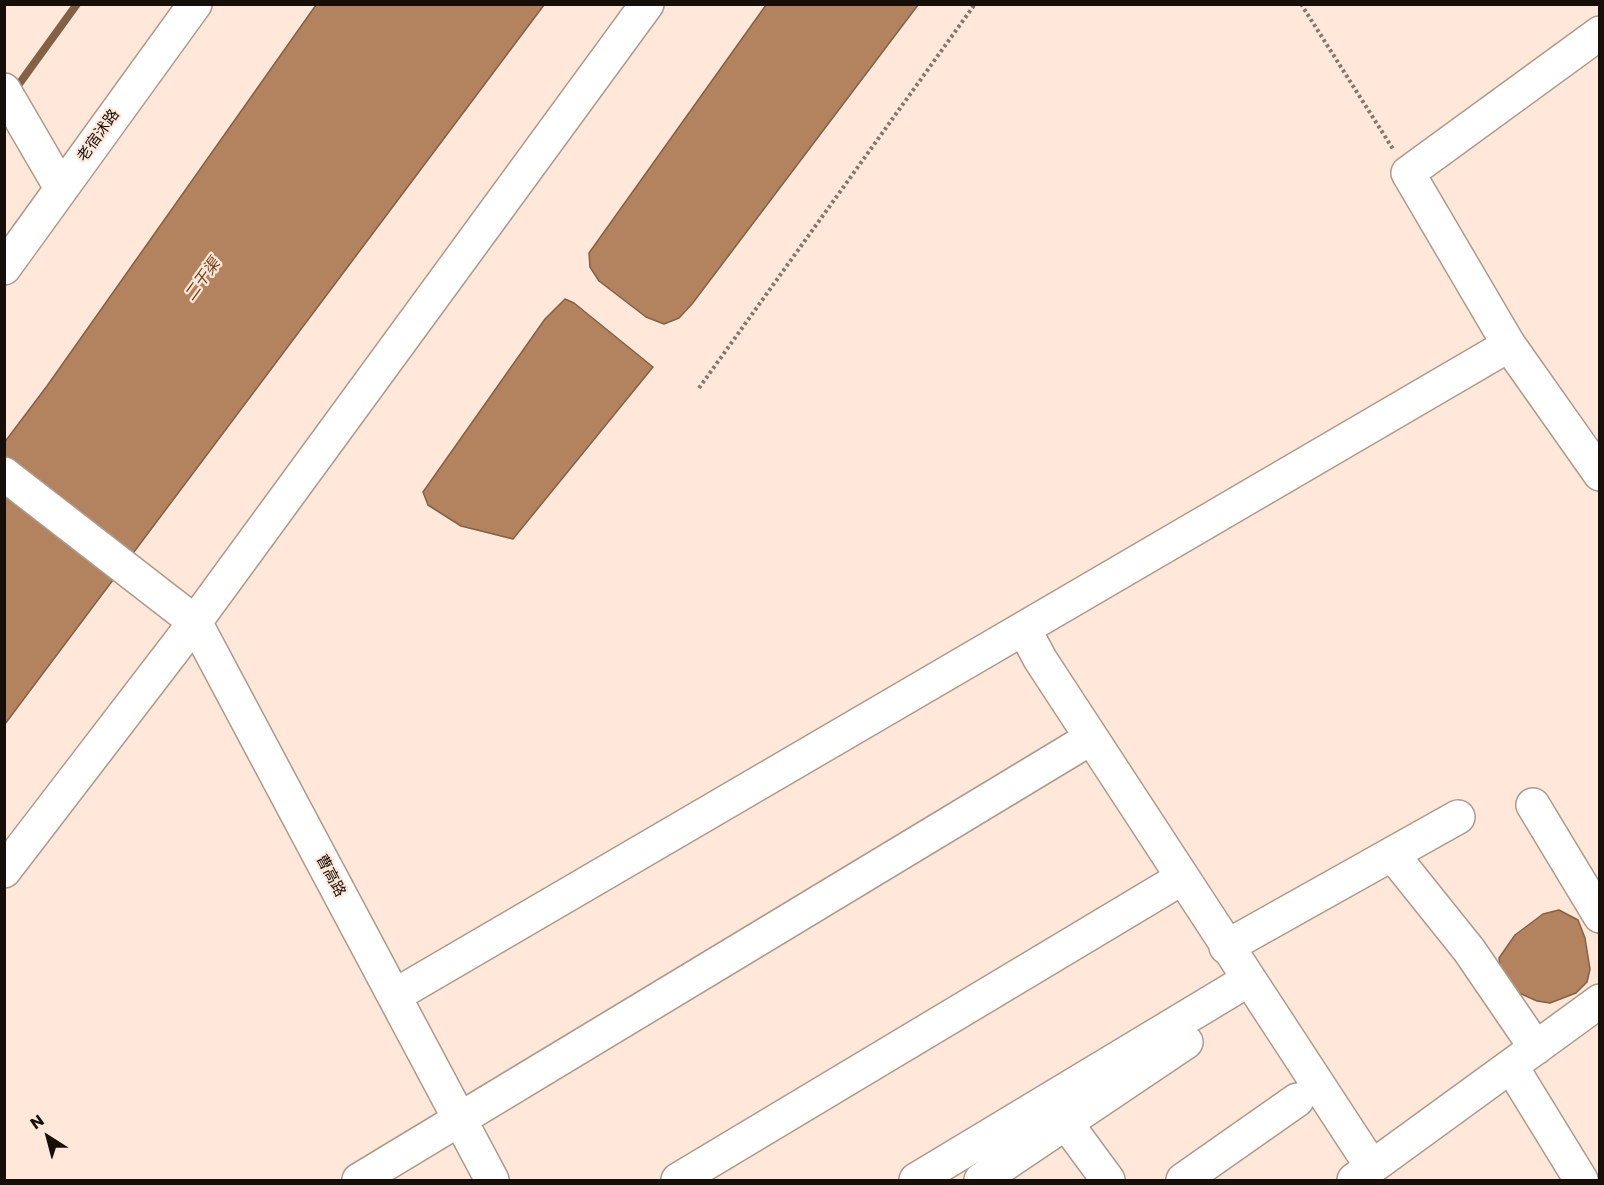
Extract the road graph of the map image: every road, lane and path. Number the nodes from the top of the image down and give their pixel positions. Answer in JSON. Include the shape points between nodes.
{"nodes":[{"id":1,"x":195,"y":4,"type":"edge"},
{"id":2,"x":646,"y":4,"type":"edge"},
{"id":3,"x":975,"y":4,"type":"edge"},
{"id":4,"x":1301,"y":4,"type":"edge"},
{"id":5,"x":1599,"y":33,"type":"edge"},
{"id":6,"x":10,"y":99,"type":"edge"},
{"id":7,"x":1408,"y":173,"type":"junction"},
{"id":8,"x":61,"y":188,"type":"junction"},
{"id":9,"x":4,"y":268,"type":"edge"},
{"id":10,"x":1509,"y":345,"type":"junction"},
{"id":11,"x":699,"y":388,"type":"dead end"},
{"id":12,"x":4,"y":474,"type":"edge"},
{"id":13,"x":1599,"y":474,"type":"edge"},
{"id":14,"x":195,"y":622,"type":"junction"},
{"id":15,"x":1024,"y":628,"type":"junction"},
{"id":16,"x":1091,"y":738,"type":"junction"},
{"id":17,"x":1533,"y":804,"type":"dead end"},
{"id":18,"x":1458,"y":817,"type":"dead end"},
{"id":19,"x":1392,"y":854,"type":"junction"},
{"id":20,"x":4,"y":871,"type":"edge"},
{"id":21,"x":1182,"y":878,"type":"junction"},
{"id":22,"x":1599,"y":916,"type":"edge"},
{"id":23,"x":1226,"y":947,"type":"junction"},
{"id":24,"x":1248,"y":980,"type":"junction"},
{"id":25,"x":394,"y":996,"type":"junction"},
{"id":26,"x":1599,"y":1001,"type":"edge"},
{"id":27,"x":1227,"y":1014,"type":"dead end"},
{"id":28,"x":1523,"y":1057,"type":"junction"},
{"id":29,"x":1297,"y":1100,"type":"dead end"},
{"id":30,"x":459,"y":1119,"type":"junction"},
{"id":31,"x":1066,"y":1123,"type":"junction"},
{"id":32,"x":1366,"y":1175,"type":"edge"},
{"id":33,"x":359,"y":1180,"type":"edge"},
{"id":34,"x":492,"y":1180,"type":"edge"},
{"id":35,"x":678,"y":1180,"type":"edge"},
{"id":36,"x":916,"y":1180,"type":"edge"},
{"id":37,"x":981,"y":1180,"type":"edge"},
{"id":38,"x":1108,"y":1180,"type":"edge"},
{"id":39,"x":1183,"y":1180,"type":"edge"},
{"id":40,"x":1581,"y":1180,"type":"edge"}],
"edges":[{"from":1,"to":8,"type":"street","name":"老宿沭路"},
{"from":2,"to":14,"type":"street"},
{"from":3,"to":11,"type":"path"},
{"from":4,"to":7,"type":"path"},
{"from":5,"to":7,"type":"street"},
{"from":6,"to":8,"type":"street"},
{"from":7,"to":10,"type":"street"},
{"from":8,"to":9,"type":"street","name":"老宿沭路"},
{"from":10,"to":13,"type":"street"},
{"from":10,"to":15,"type":"street"},
{"from":12,"to":14,"type":"street","name":"曹高路"},
{"from":14,"to":20,"type":"street"},
{"from":14,"to":25,"type":"street","name":"曹高路"},
{"from":15,"to":16,"type":"street"},
{"from":15,"to":25,"type":"street"},
{"from":16,"to":21,"type":"street"},
{"from":16,"to":30,"type":"street"},
{"from":17,"to":22,"type":"street"},
{"from":18,"to":19,"type":"street"},
{"from":19,"to":23,"type":"street"},
{"from":19,"to":28,"type":"street","via":[[1468,950]]},
{"from":21,"to":23,"type":"street"},
{"from":21,"to":35,"type":"street"},
{"from":23,"to":24,"type":"street"},
{"from":24,"to":32,"type":"street"},
{"from":24,"to":36,"type":"street"},
{"from":25,"to":30,"type":"street","name":"曹高路"},
{"from":26,"to":28,"type":"street"},
{"from":27,"to":31,"type":"street"},
{"from":28,"to":32,"type":"street"},
{"from":28,"to":40,"type":"street"},
{"from":29,"to":39,"type":"street"},
{"from":30,"to":33,"type":"street"},
{"from":30,"to":34,"type":"street","name":"曹高路"},
{"from":31,"to":37,"type":"street"},
{"from":31,"to":38,"type":"street"}]}
